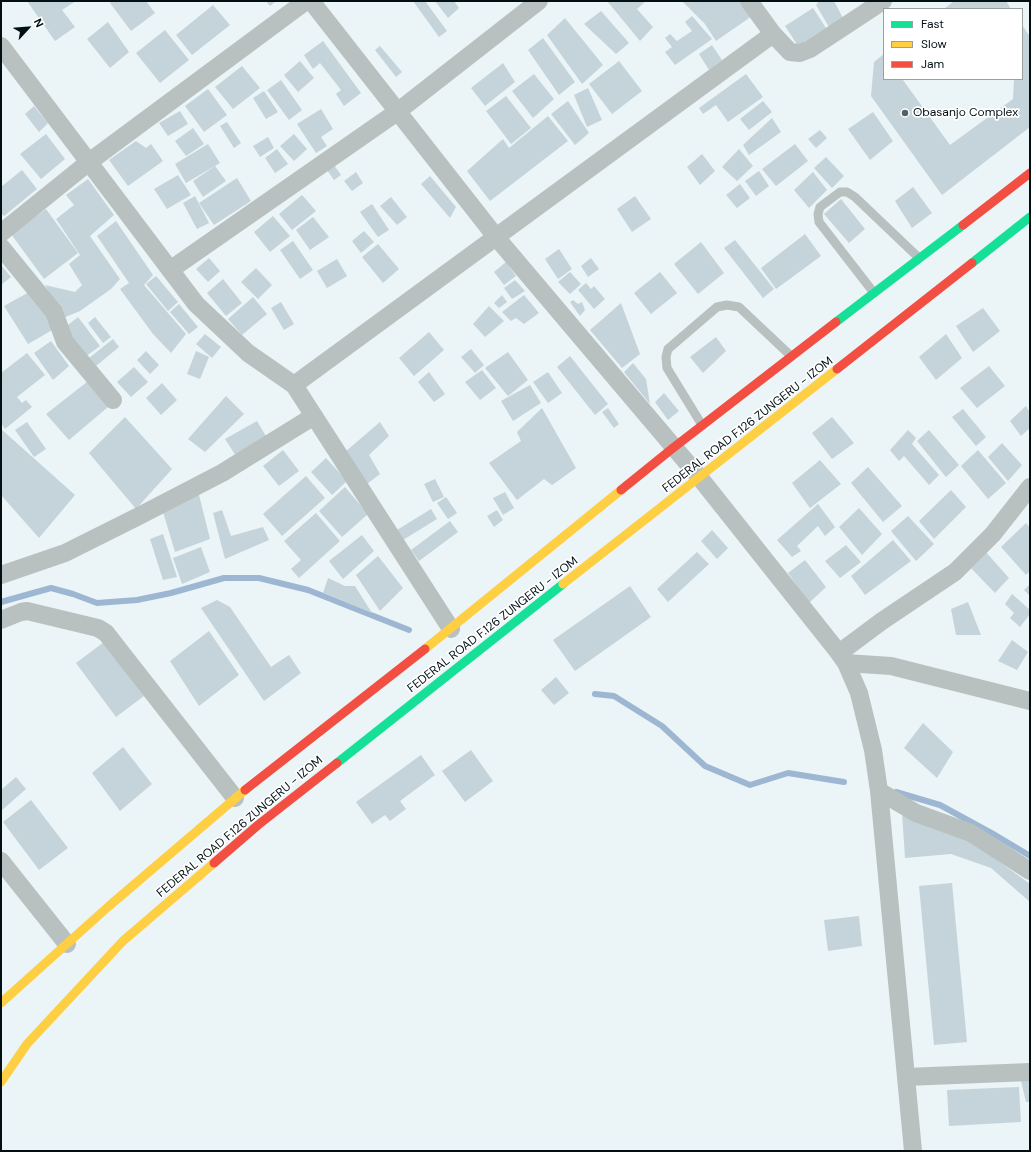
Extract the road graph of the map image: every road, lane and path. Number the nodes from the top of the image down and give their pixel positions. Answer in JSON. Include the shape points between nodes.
{"nodes":[{"id":1,"x":306,"y":1,"type":"edge"},
{"id":2,"x":311,"y":1,"type":"edge"},
{"id":3,"x":539,"y":1,"type":"edge"},
{"id":4,"x":749,"y":1,"type":"edge"},
{"id":5,"x":883,"y":1,"type":"edge"},
{"id":6,"x":773,"y":34,"type":"junction"},
{"id":7,"x":1,"y":46,"type":"edge"},
{"id":8,"x":397,"y":112,"type":"junction"},
{"id":9,"x":89,"y":162,"type":"junction"},
{"id":10,"x":1030,"y":173,"type":"edge"},
{"id":11,"x":1030,"y":217,"type":"edge"},
{"id":12,"x":1,"y":233,"type":"edge"},
{"id":13,"x":496,"y":237,"type":"junction"},
{"id":14,"x":1,"y":247,"type":"edge"},
{"id":15,"x":919,"y":258,"type":"junction"},
{"id":16,"x":170,"y":270,"type":"junction"},
{"id":17,"x":874,"y":293,"type":"junction"},
{"id":18,"x":791,"y":356,"type":"junction"},
{"id":19,"x":294,"y":385,"type":"junction"},
{"id":20,"x":113,"y":400,"type":"dead end"},
{"id":21,"x":314,"y":416,"type":"junction"},
{"id":22,"x":702,"y":425,"type":"junction"},
{"id":23,"x":673,"y":448,"type":"junction"},
{"id":24,"x":700,"y":478,"type":"junction"},
{"id":25,"x":1030,"y":487,"type":"edge"},
{"id":26,"x":1,"y":575,"type":"edge"},
{"id":27,"x":2,"y":620,"type":"edge"},
{"id":28,"x":451,"y":629,"type":"junction"},
{"id":29,"x":842,"y":658,"type":"junction"},
{"id":30,"x":1030,"y":701,"type":"edge"},
{"id":31,"x":879,"y":791,"type":"junction"},
{"id":32,"x":235,"y":798,"type":"junction"},
{"id":33,"x":1,"y":862,"type":"edge"},
{"id":34,"x":1030,"y":871,"type":"edge"},
{"id":35,"x":67,"y":944,"type":"junction"},
{"id":36,"x":1,"y":1003,"type":"edge"},
{"id":37,"x":1030,"y":1072,"type":"edge"},
{"id":38,"x":906,"y":1077,"type":"junction"},
{"id":39,"x":1,"y":1082,"type":"edge"},
{"id":40,"x":913,"y":1151,"type":"edge"}],
"edges":[{"from":1,"to":9,"type":"street"},
{"from":2,"to":8,"type":"street"},
{"from":3,"to":8,"type":"street"},
{"from":4,"to":6,"type":"street"},
{"from":5,"to":6,"type":"street","via":[[800,53],[790,52]]},
{"from":6,"to":13,"type":"street"},
{"from":7,"to":9,"type":"street"},
{"from":8,"to":13,"type":"street"},
{"from":8,"to":16,"type":"street"},
{"from":9,"to":12,"type":"street"},
{"from":9,"to":16,"type":"street"},
{"from":10,"to":15,"type":"main road","name":"FEDERAL ROAD F.126 ZUNGERU - IZOM"},
{"from":11,"to":24,"type":"main road","name":"FEDERAL ROAD F.126 ZUNGERU - IZOM"},
{"from":13,"to":19,"type":"street"},
{"from":13,"to":23,"type":"street"},
{"from":14,"to":20,"type":"street","via":[[54,312],[65,342]]},
{"from":15,"to":17,"type":"main road","name":"FEDERAL ROAD F.126 ZUNGERU - IZOM"},
{"from":15,"to":17,"type":"lane","via":[[847,192],[840,192],[820,207],[819,222]]},
{"from":16,"to":19,"type":"street","via":[[196,304],[234,341]]},
{"from":17,"to":18,"type":"main road","name":"FEDERAL ROAD F.126 ZUNGERU - IZOM"},
{"from":18,"to":22,"type":"main road","name":"FEDERAL ROAD F.126 ZUNGERU - IZOM"},
{"from":18,"to":22,"type":"lane","via":[[739,307],[717,307],[668,349],[666,357],[667,368]]},
{"from":19,"to":21,"type":"street"},
{"from":21,"to":26,"type":"street","via":[[222,473],[139,516],[65,552]]},
{"from":21,"to":28,"type":"street"},
{"from":22,"to":23,"type":"main road","name":"FEDERAL ROAD F.126 ZUNGERU - IZOM"},
{"from":23,"to":24,"type":"street"},
{"from":23,"to":28,"type":"main road","name":"FEDERAL ROAD F.126 ZUNGERU - IZOM"},
{"from":24,"to":29,"type":"street"},
{"from":24,"to":39,"type":"main road","name":"FEDERAL ROAD F.126 ZUNGERU - IZOM","via":[[258,825],[182,890],[123,941],[27,1044]]},
{"from":25,"to":29,"type":"street","via":[[993,534],[955,572],[882,621]]},
{"from":27,"to":32,"type":"street","via":[[27,611],[98,628],[106,633]]},
{"from":28,"to":32,"type":"main road","name":"FEDERAL ROAD F.126 ZUNGERU - IZOM"},
{"from":29,"to":30,"type":"street","via":[[891,666]]},
{"from":29,"to":31,"type":"street","via":[[858,693],[873,750]]},
{"from":31,"to":34,"type":"street","via":[[916,813],[971,833]]},
{"from":31,"to":38,"type":"street"},
{"from":32,"to":35,"type":"main road","name":"FEDERAL ROAD F.126 ZUNGERU - IZOM"},
{"from":33,"to":35,"type":"street"},
{"from":35,"to":36,"type":"main road","name":"FEDERAL ROAD F.126 ZUNGERU - IZOM"},
{"from":37,"to":38,"type":"street"},
{"from":38,"to":40,"type":"street"}]}
